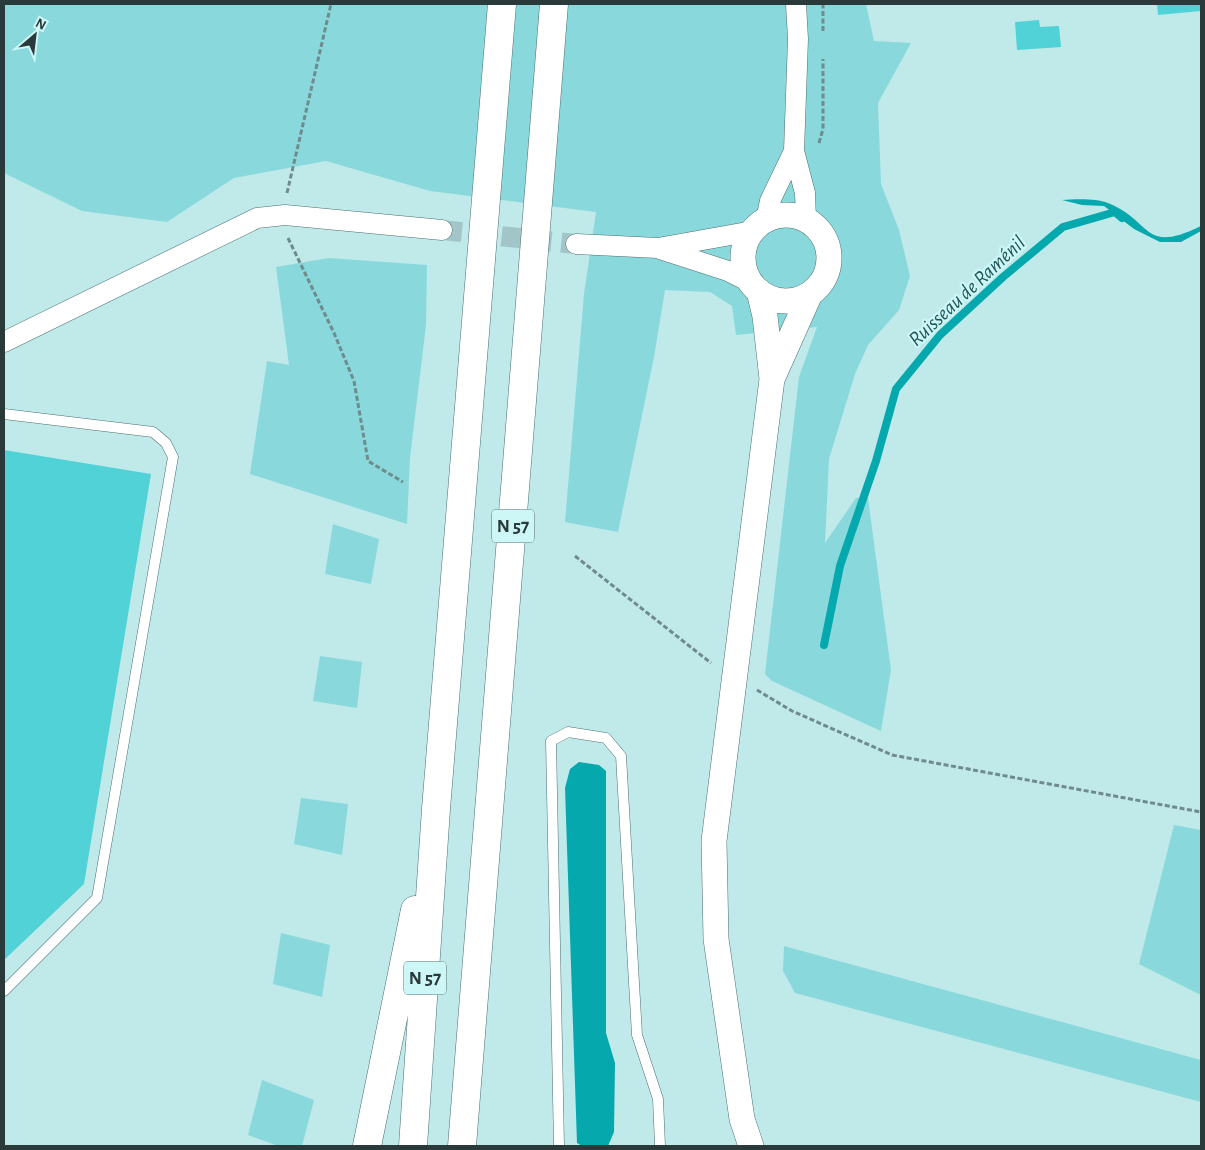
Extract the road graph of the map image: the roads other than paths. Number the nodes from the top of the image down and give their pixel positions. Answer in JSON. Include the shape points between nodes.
{"nodes":[{"id":1,"x":502,"y":4,"type":"edge"},
{"id":2,"x":554,"y":4,"type":"edge"},
{"id":3,"x":796,"y":4,"type":"edge"},
{"id":4,"x":794,"y":151,"type":"junction"},
{"id":5,"x":763,"y":217,"type":"junction"},
{"id":6,"x":806,"y":220,"type":"junction"},
{"id":7,"x":442,"y":230,"type":"tunnel mouth"},
{"id":8,"x":576,"y":244,"type":"tunnel mouth"},
{"id":9,"x":658,"y":248,"type":"junction"},
{"id":10,"x":755,"y":287,"type":"junction"},
{"id":11,"x":810,"y":294,"type":"junction"},
{"id":12,"x":4,"y":342,"type":"edge"},
{"id":13,"x":772,"y":379,"type":"junction"},
{"id":14,"x":4,"y":414,"type":"edge"},
{"id":15,"x":436,"y":809,"type":"junction"},
{"id":16,"x":4,"y":991,"type":"edge"},
{"id":17,"x":470,"y":1048,"type":"junction"},
{"id":18,"x":367,"y":1146,"type":"edge"},
{"id":19,"x":413,"y":1146,"type":"edge"},
{"id":20,"x":462,"y":1146,"type":"edge"},
{"id":21,"x":481,"y":1146,"type":"edge"},
{"id":22,"x":558,"y":1146,"type":"edge"},
{"id":23,"x":660,"y":1146,"type":"edge"},
{"id":24,"x":751,"y":1146,"type":"edge"}],
"edges":[{"from":1,"to":15,"type":"highway","number":"N 57"},
{"from":2,"to":17,"type":"highway","number":"N 57"},
{"from":3,"to":4,"type":"street"},
{"from":4,"to":5,"type":"street"},
{"from":4,"to":6,"type":"street","via":[[805,193]]},
{"from":5,"to":6,"type":"street","via":[[793,216]]},
{"from":5,"to":9,"type":"street"},
{"from":5,"to":10,"type":"street","via":[[746,243],[743,256],[745,270]]},
{"from":6,"to":11,"type":"street","via":[[826,241],[829,256],[820,284]]},
{"from":7,"to":12,"type":"street","via":[[285,215],[257,218]]},
{"from":8,"to":9,"type":"street"},
{"from":9,"to":10,"type":"street","via":[[728,271]]},
{"from":10,"to":11,"type":"street","via":[[769,298],[781,301],[796,300]]},
{"from":10,"to":13,"type":"street","via":[[766,316]]},
{"from":11,"to":13,"type":"street"},
{"from":13,"to":24,"type":"street","via":[[714,841],[716,939],[742,1119]]},
{"from":14,"to":16,"type":"lane","via":[[153,432],[166,443],[173,457],[97,898]]},
{"from":15,"to":18,"type":"highway"},
{"from":15,"to":19,"type":"highway","number":"N 57"},
{"from":17,"to":20,"type":"highway","number":"N 57"},
{"from":17,"to":21,"type":"highway"},
{"from":22,"to":23,"type":"lane","via":[[550,741],[568,732],[606,738],[621,756],[637,1035],[658,1099]]}]}
